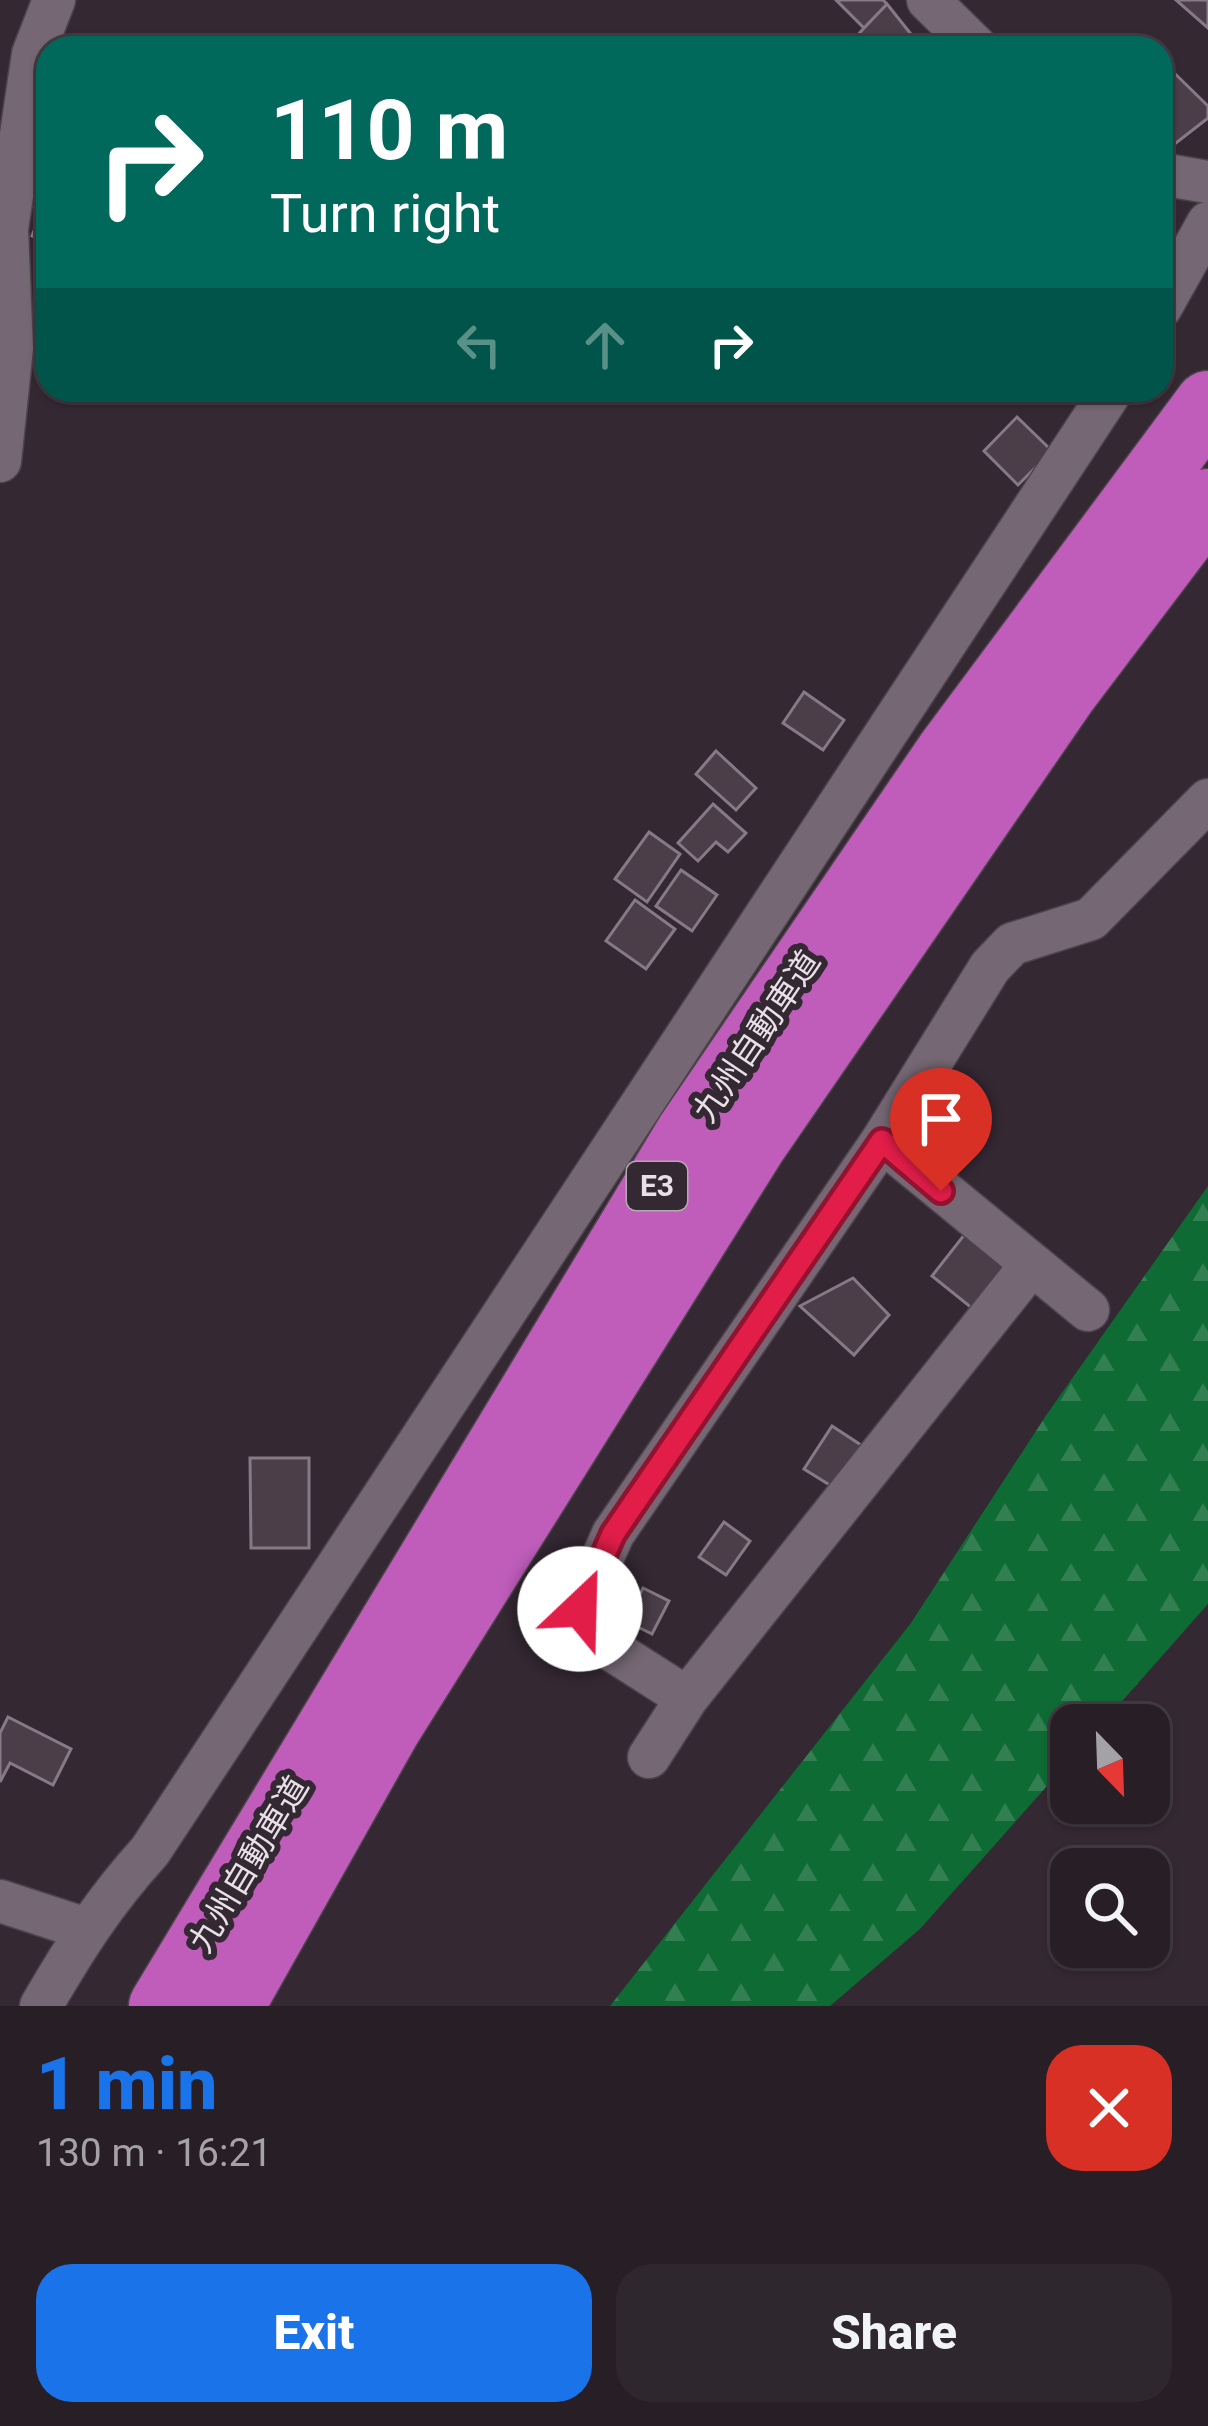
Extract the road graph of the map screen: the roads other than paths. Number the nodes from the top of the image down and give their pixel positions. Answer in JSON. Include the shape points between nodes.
{"nodes":[{"id":1,"x":54,"y":0,"type":"edge"},
{"id":2,"x":928,"y":0,"type":"edge"},
{"id":3,"x":40,"y":36,"type":"edge"},
{"id":4,"x":964,"y":36,"type":"edge"},
{"id":5,"x":36,"y":46,"type":"edge"},
{"id":6,"x":1173,"y":176,"type":"edge"},
{"id":7,"x":1208,"y":182,"type":"edge"},
{"id":8,"x":1208,"y":223,"type":"edge"},
{"id":9,"x":1173,"y":286,"type":"edge"},
{"id":10,"x":1104,"y":402,"type":"edge"},
{"id":11,"x":1208,"y":404,"type":"edge"},
{"id":12,"x":0,"y":461,"type":"edge"},
{"id":13,"x":1208,"y":502,"type":"edge"},
{"id":14,"x":1208,"y":800,"type":"edge"},
{"id":15,"x":882,"y":1141,"type":"junction"},
{"id":16,"x":1031,"y":1265,"type":"junction"},
{"id":17,"x":1088,"y":1310,"type":"dead end"},
{"id":18,"x":687,"y":1698,"type":"junction"},
{"id":19,"x":649,"y":1757,"type":"dead end"},
{"id":20,"x":0,"y":1901,"type":"edge"},
{"id":21,"x":86,"y":1929,"type":"junction"},
{"id":22,"x":51,"y":2003,"type":"edge"},
{"id":23,"x":162,"y":2006,"type":"edge"},
{"id":24,"x":231,"y":2006,"type":"edge"}],
"edges":[{"from":1,"to":3,"type":"street"},
{"from":2,"to":4,"type":"street"},
{"from":5,"to":12,"type":"street","via":[[7,229],[13,348]]},
{"from":6,"to":7,"type":"street"},
{"from":8,"to":9,"type":"street"},
{"from":10,"to":21,"type":"street","via":[[150,1851]]},
{"from":11,"to":23,"type":"highway","name":"九州自動車道","number":"E3","via":[[948,754],[689,1133]]},
{"from":13,"to":24,"type":"highway","name":"九州自動車道","number":"E3","via":[[1065,692],[754,1143],[387,1729]]},
{"from":14,"to":15,"type":"street","via":[[1091,919],[1012,944],[990,967]]},
{"from":15,"to":16,"type":"street"},
{"from":15,"to":18,"type":"street","via":[[613,1534],[580,1609],[590,1636]]},
{"from":16,"to":17,"type":"street"},
{"from":16,"to":18,"type":"street"},
{"from":18,"to":19,"type":"street"},
{"from":20,"to":21,"type":"street"},
{"from":21,"to":22,"type":"street"}]}
